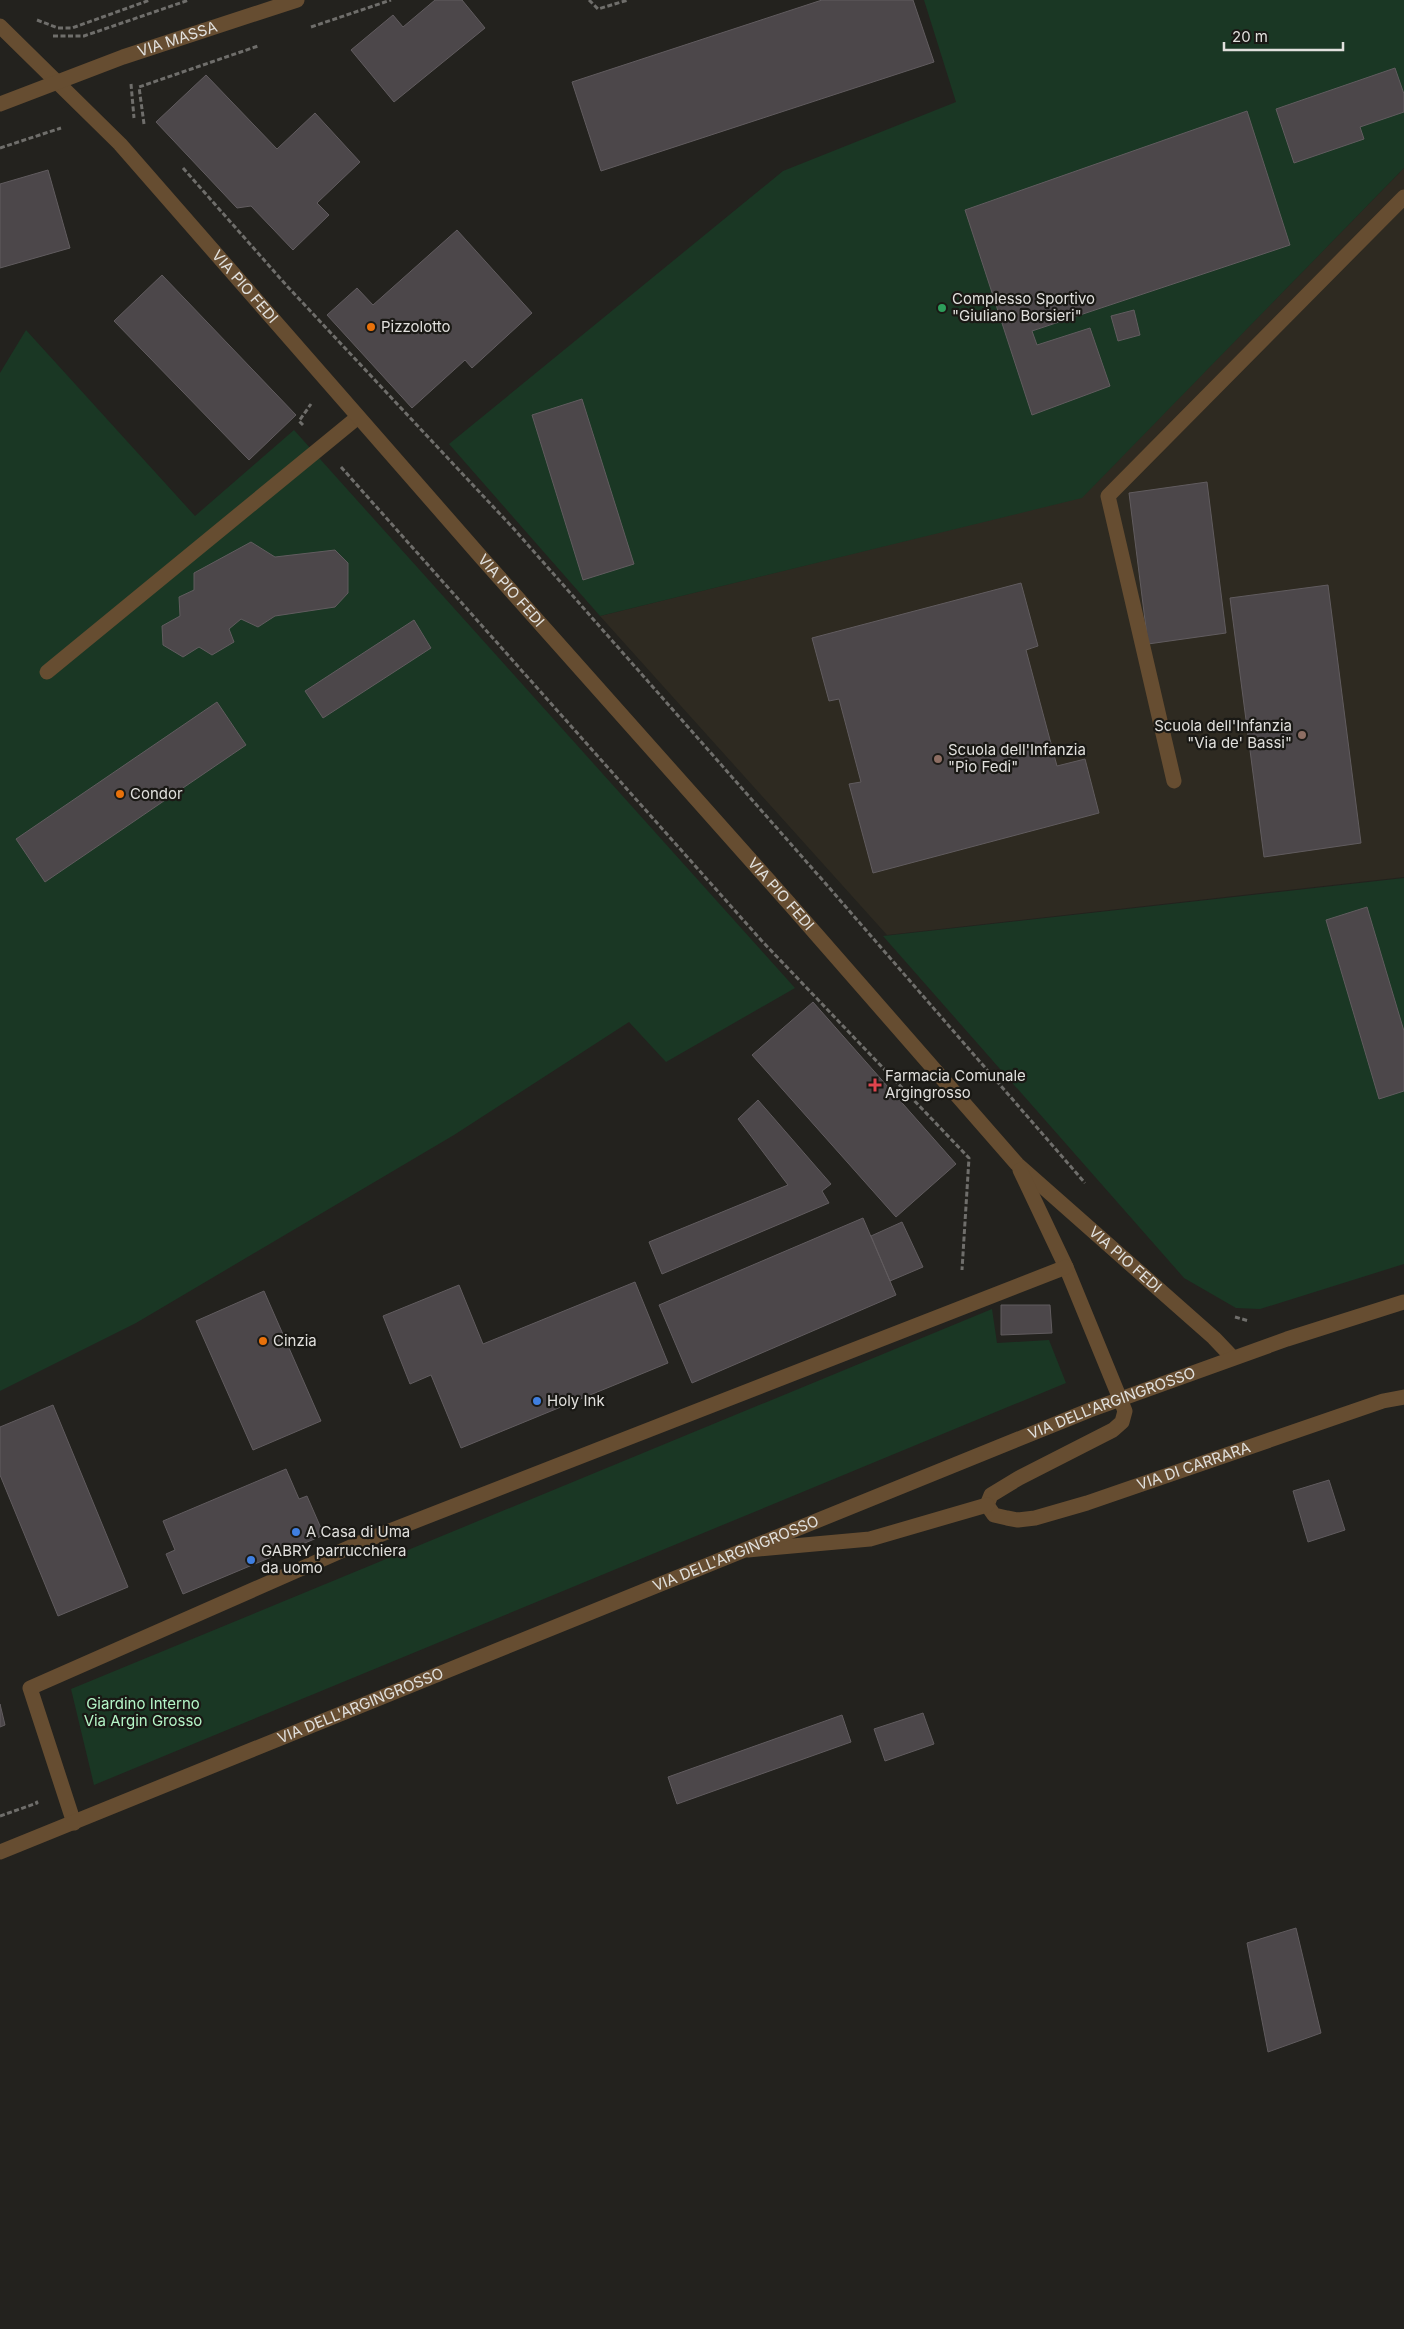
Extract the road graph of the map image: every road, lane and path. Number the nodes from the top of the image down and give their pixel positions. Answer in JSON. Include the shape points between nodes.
{"nodes":[{"id":1,"x":150,"y":0,"type":"edge"},
{"id":2,"x":189,"y":0,"type":"edge"},
{"id":3,"x":297,"y":0,"type":"edge"},
{"id":4,"x":391,"y":0,"type":"edge"},
{"id":5,"x":589,"y":0,"type":"edge"},
{"id":6,"x":628,"y":0,"type":"edge"},
{"id":7,"x":30,"y":15,"type":"dead end"},
{"id":8,"x":0,"y":26,"type":"edge"},
{"id":9,"x":307,"y":29,"type":"dead end"},
{"id":10,"x":51,"y":36,"type":"dead end"},
{"id":11,"x":260,"y":45,"type":"dead end"},
{"id":12,"x":59,"y":82,"type":"junction"},
{"id":13,"x":0,"y":104,"type":"edge"},
{"id":14,"x":149,"y":130,"type":"dead end"},
{"id":15,"x":182,"y":167,"type":"dead end"},
{"id":16,"x":1404,"y":197,"type":"edge"},
{"id":17,"x":315,"y":398,"type":"dead end"},
{"id":18,"x":358,"y":417,"type":"junction"},
{"id":19,"x":305,"y":428,"type":"dead end"},
{"id":20,"x":335,"y":461,"type":"dead end"},
{"id":21,"x":47,"y":672,"type":"dead end"},
{"id":22,"x":1174,"y":781,"type":"dead end"},
{"id":23,"x":1017,"y":1164,"type":"junction"},
{"id":24,"x":1089,"y":1188,"type":"dead end"},
{"id":25,"x":1066,"y":1267,"type":"junction"},
{"id":26,"x":962,"y":1270,"type":"dead end"},
{"id":27,"x":1404,"y":1302,"type":"edge"},
{"id":28,"x":1227,"y":1314,"type":"dead end"},
{"id":29,"x":1256,"y":1323,"type":"dead end"},
{"id":30,"x":1233,"y":1358,"type":"junction"},
{"id":31,"x":1404,"y":1397,"type":"edge"},
{"id":32,"x":1121,"y":1398,"type":"junction"},
{"id":33,"x":986,"y":1505,"type":"junction"},
{"id":34,"x":748,"y":1550,"type":"junction"},
{"id":35,"x":35,"y":1797,"type":"dead end"},
{"id":36,"x":0,"y":1816,"type":"edge"},
{"id":37,"x":74,"y":1823,"type":"junction"},
{"id":38,"x":0,"y":1852,"type":"edge"}],
"edges":[{"from":1,"to":7,"type":"path","via":[[72,28],[58,28]]},
{"from":2,"to":10,"type":"path","via":[[84,36]]},
{"from":3,"to":12,"type":"street","name":"VIA MASSA","via":[[123,57]]},
{"from":4,"to":9,"type":"path"},
{"from":5,"to":6,"type":"path","via":[[598,10]]},
{"from":8,"to":12,"type":"street","name":"VIA PIO FEDI"},
{"from":11,"to":14,"type":"path","via":[[139,87],[142,122]]},
{"from":12,"to":13,"type":"street","name":"VIA MASSA"},
{"from":12,"to":18,"type":"street","name":"VIA PIO FEDI","via":[[120,144]]},
{"from":15,"to":24,"type":"path","via":[[286,286],[514,529]]},
{"from":16,"to":22,"type":"street","via":[[1108,496]]},
{"from":17,"to":19,"type":"path","via":[[299,422]]},
{"from":18,"to":21,"type":"street"},
{"from":18,"to":23,"type":"street","name":"VIA PIO FEDI"},
{"from":20,"to":26,"type":"path","via":[[761,940],[968,1158]]},
{"from":23,"to":25,"type":"street","name":"VIA PIO FEDI"},
{"from":23,"to":30,"type":"street","name":"VIA PIO FEDI"},
{"from":25,"to":32,"type":"street","name":"VIA PIO FEDI"},
{"from":25,"to":37,"type":"street","via":[[364,1541],[30,1688]]},
{"from":27,"to":30,"type":"street","name":"VIA DELL'ARGINGROSSO"},
{"from":28,"to":29,"type":"path"},
{"from":30,"to":32,"type":"street","name":"VIA DELL'ARGINGROSSO"},
{"from":31,"to":33,"type":"street","name":"VIA DI CARRARA","via":[[1383,1401],[1035,1518],[1018,1520],[994,1515]]},
{"from":32,"to":33,"type":"street","via":[[1125,1411],[1118,1426],[1102,1438],[1012,1482],[991,1495]]},
{"from":32,"to":34,"type":"street","name":"VIA DELL'ARGINGROSSO"},
{"from":33,"to":34,"type":"street","via":[[870,1539]]},
{"from":34,"to":37,"type":"street","name":"VIA DELL'ARGINGROSSO"},
{"from":35,"to":36,"type":"path","via":[[37,1802]]},
{"from":37,"to":38,"type":"street","name":"VIA DELL'ARGINGROSSO"}]}
